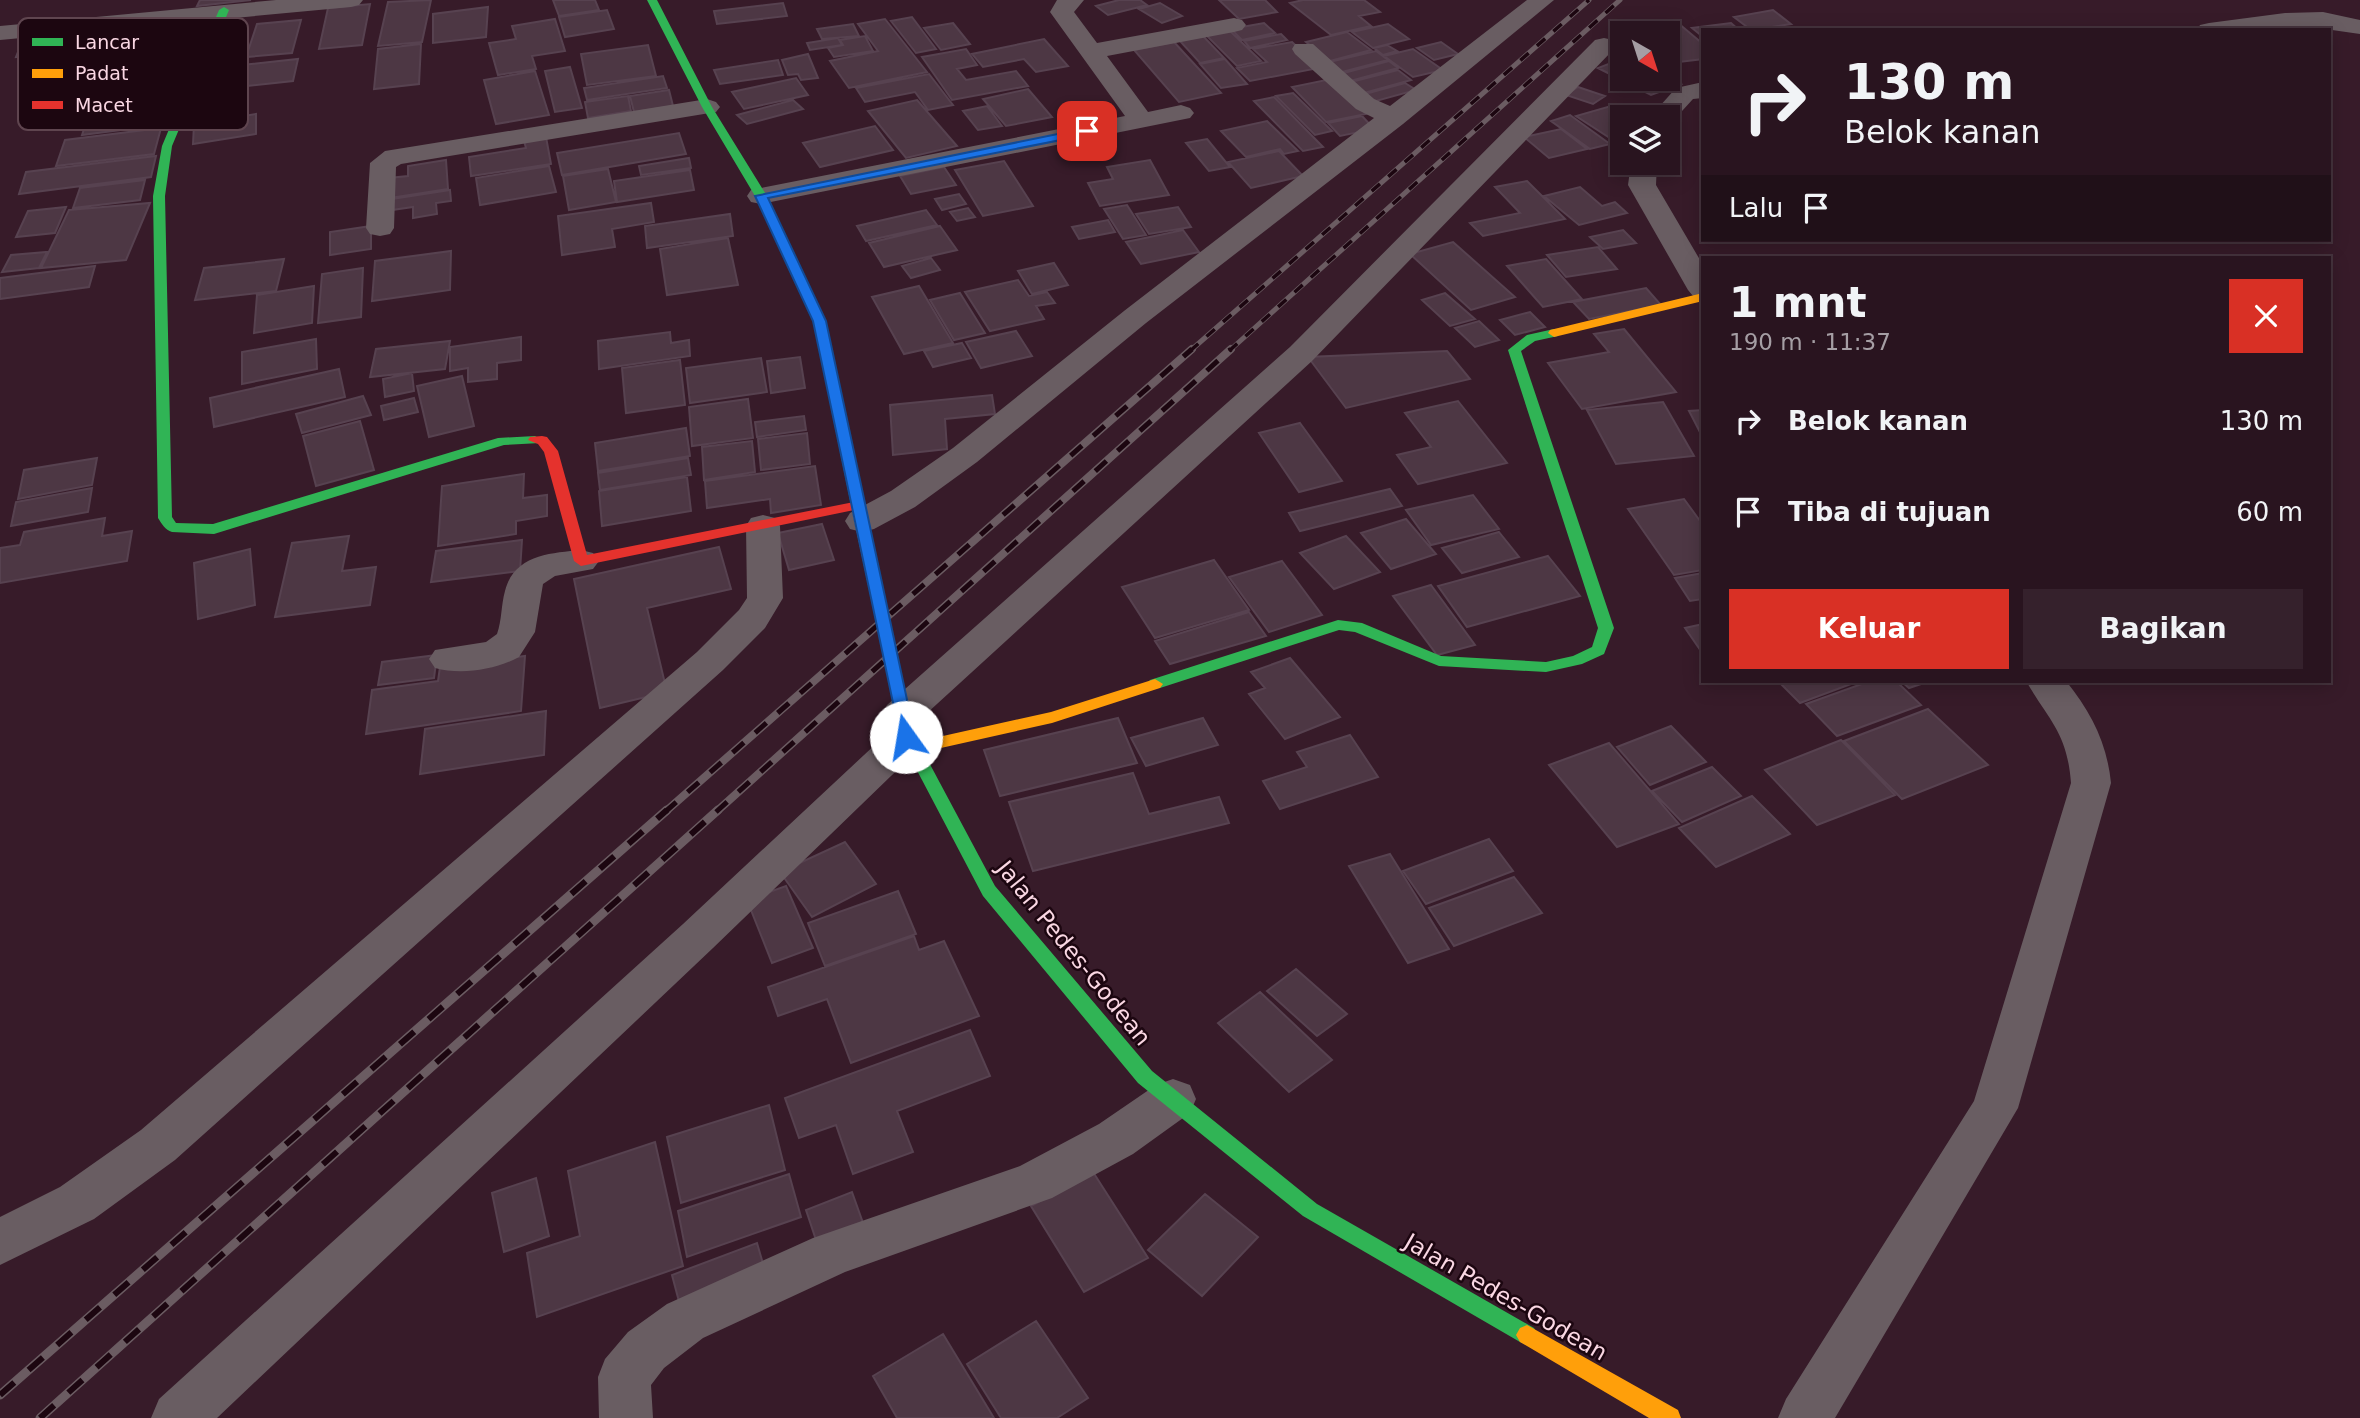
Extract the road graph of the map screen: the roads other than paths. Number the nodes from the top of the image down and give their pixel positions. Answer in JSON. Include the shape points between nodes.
{"nodes":[{"id":1,"x":351,"y":0,"type":"edge"},
{"id":2,"x":652,"y":0,"type":"edge"},
{"id":3,"x":1072,"y":0,"type":"edge"},
{"id":4,"x":1542,"y":0,"type":"edge"},
{"id":5,"x":224,"y":10,"type":"junction"},
{"id":6,"x":146,"y":18,"type":"edge"},
{"id":7,"x":221,"y":18,"type":"edge"},
{"id":8,"x":1234,"y":25,"type":"dead end"},
{"id":9,"x":2360,"y":27,"type":"edge"},
{"id":10,"x":2227,"y":28,"type":"edge"},
{"id":11,"x":18,"y":31,"type":"edge"},
{"id":12,"x":0,"y":33,"type":"edge"},
{"id":13,"x":1604,"y":45,"type":"dead end"},
{"id":14,"x":1304,"y":49,"type":"dead end"},
{"id":15,"x":1091,"y":52,"type":"junction"},
{"id":16,"x":1701,"y":90,"type":"edge"},
{"id":17,"x":1674,"y":105,"type":"edge"},
{"id":18,"x":707,"y":107,"type":"junction"},
{"id":19,"x":1181,"y":113,"type":"dead end"},
{"id":20,"x":1394,"y":118,"type":"junction"},
{"id":21,"x":1141,"y":121,"type":"junction"},
{"id":22,"x":174,"y":130,"type":"edge"},
{"id":23,"x":1643,"y":175,"type":"edge"},
{"id":24,"x":761,"y":196,"type":"junction"},
{"id":25,"x":380,"y":228,"type":"dead end"},
{"id":26,"x":1701,"y":287,"type":"edge"},
{"id":27,"x":1701,"y":298,"type":"edge"},
{"id":28,"x":861,"y":513,"type":"junction"},
{"id":29,"x":762,"y":526,"type":"junction"},
{"id":30,"x":581,"y":561,"type":"junction"},
{"id":31,"x":448,"y":659,"type":"dead end"},
{"id":32,"x":2047,"y":683,"type":"edge"},
{"id":33,"x":907,"y":734,"type":"junction"},
{"id":34,"x":1173,"y":1099,"type":"junction"},
{"id":35,"x":0,"y":1242,"type":"edge"},
{"id":36,"x":178,"y":1418,"type":"edge"},
{"id":37,"x":626,"y":1418,"type":"edge"},
{"id":38,"x":1670,"y":1418,"type":"edge"},
{"id":39,"x":1805,"y":1418,"type":"edge"}],
"edges":[{"from":1,"to":5,"type":"street"},
{"from":2,"to":18,"type":"street","name":"Jalan Pedes-Godean"},
{"from":3,"to":15,"type":"street","via":[[1062,12]]},
{"from":4,"to":20,"type":"street"},
{"from":5,"to":6,"type":"street"},
{"from":5,"to":7,"type":"street"},
{"from":8,"to":15,"type":"street"},
{"from":9,"to":10,"type":"street","via":[[2309,19]]},
{"from":11,"to":12,"type":"street"},
{"from":13,"to":33,"type":"street","via":[[1301,354]]},
{"from":14,"to":20,"type":"street","via":[[1365,104]]},
{"from":15,"to":21,"type":"street"},
{"from":16,"to":17,"type":"street","via":[[1685,93]]},
{"from":18,"to":24,"type":"street","name":"Jalan Pedes-Godean"},
{"from":18,"to":25,"type":"street","via":[[394,157],[383,163]]},
{"from":19,"to":21,"type":"street"},
{"from":20,"to":28,"type":"street","via":[[1135,317],[965,455],[903,499]]},
{"from":21,"to":24,"type":"street"},
{"from":22,"to":30,"type":"street","via":[[162,166],[159,196],[165,518],[172,527],[214,529],[525,438],[542,440],[551,450]]},
{"from":23,"to":26,"type":"street","via":[[1642,185]]},
{"from":24,"to":28,"type":"street","name":"Jalan Pedes-Godean","via":[[820,321]]},
{"from":27,"to":33,"type":"street","via":[[1531,338],[1514,350],[1606,628],[1599,650],[1546,667],[1439,661],[1357,627],[1338,625],[1052,717]]},
{"from":28,"to":29,"type":"street"},
{"from":28,"to":33,"type":"street","name":"Jalan Pedes-Godean"},
{"from":29,"to":30,"type":"street"},
{"from":29,"to":35,"type":"street","via":[[765,598],[752,619],[710,660],[158,1145],[77,1203]]},
{"from":30,"to":31,"type":"street","via":[[533,573],[527,581],[515,636],[504,649]]},
{"from":32,"to":39,"type":"street","via":[[2073,716],[2090,752],[2091,783],[1995,1108]]},
{"from":33,"to":34,"type":"street","name":"Jalan Pedes-Godean","via":[[989,891],[1145,1077]]},
{"from":33,"to":36,"type":"street","via":[[698,936]]},
{"from":34,"to":37,"type":"street","via":[[1116,1139],[1035,1183],[831,1254],[685,1321],[646,1350],[624,1377]]},
{"from":34,"to":38,"type":"street","name":"Jalan Pedes-Godean","via":[[1310,1210]]}]}
